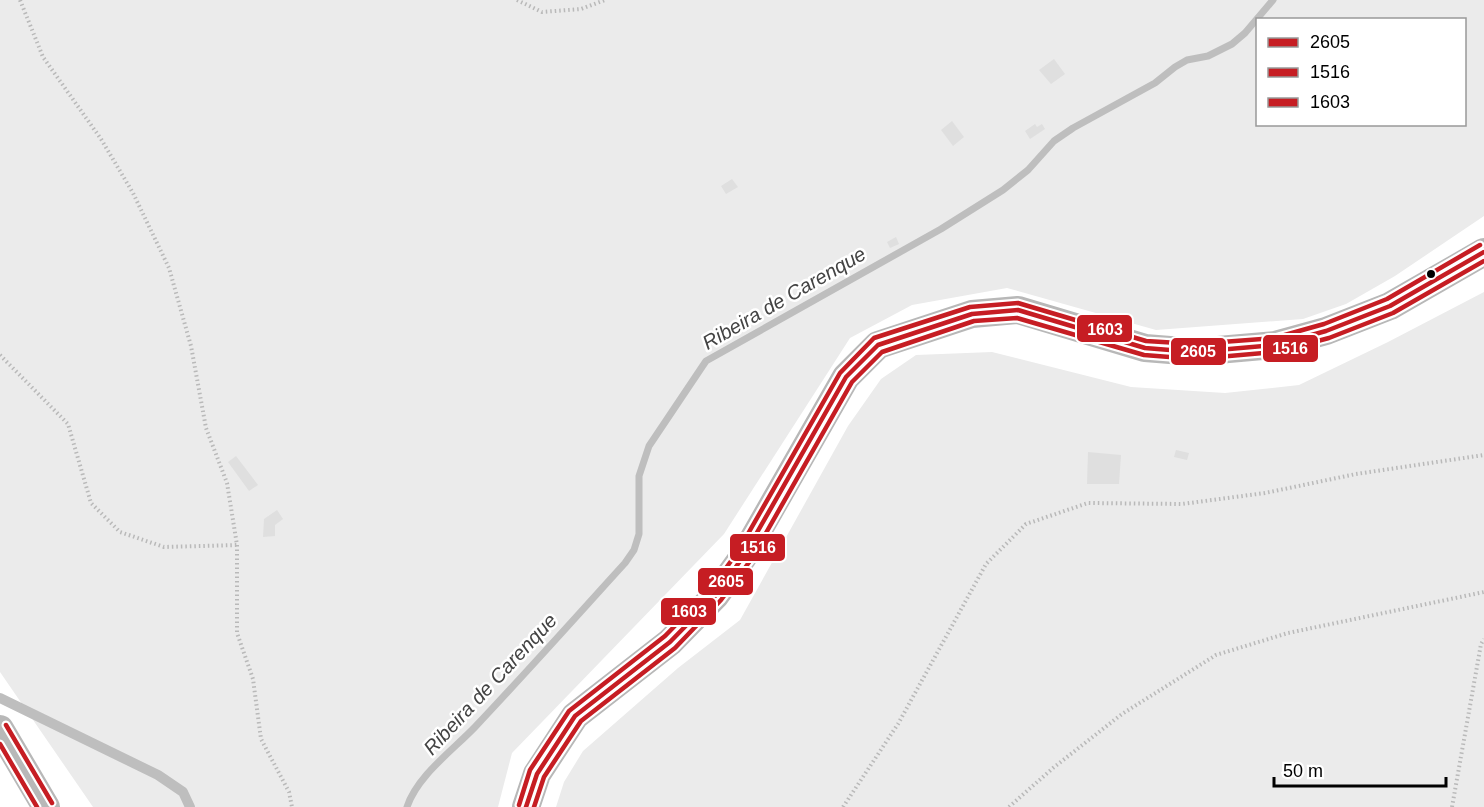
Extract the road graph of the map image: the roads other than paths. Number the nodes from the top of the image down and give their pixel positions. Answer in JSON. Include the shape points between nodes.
{"nodes":[{"id":1,"x":1484,"y":252,"type":"edge"},
{"id":2,"x":0,"y":698,"type":"edge"},
{"id":3,"x":0,"y":729,"type":"edge"},
{"id":4,"x":46,"y":807,"type":"edge"},
{"id":5,"x":190,"y":807,"type":"edge"},
{"id":6,"x":526,"y":807,"type":"edge"}],
"edges":[{"from":1,"to":6,"type":"main road","via":[[1390,306],[1326,331],[1275,345],[1195,352],[1145,348],[1018,310],[972,314],[878,345],[846,377],[716,596],[670,642],[575,716],[537,774]]},
{"from":2,"to":5,"type":"lane","via":[[158,775],[183,792]]},
{"from":3,"to":4,"type":"main road"}]}
